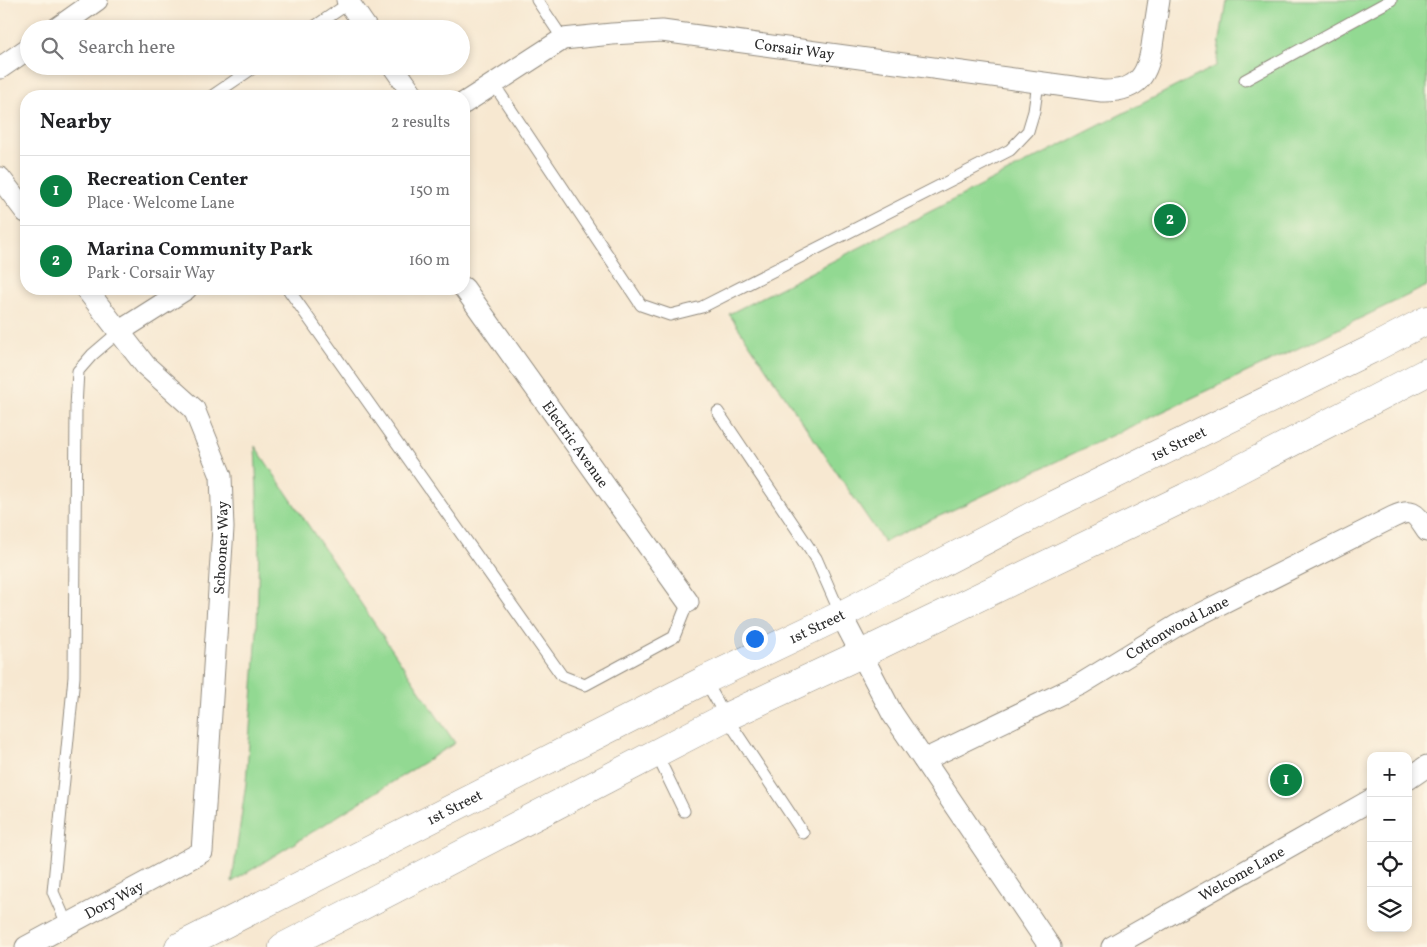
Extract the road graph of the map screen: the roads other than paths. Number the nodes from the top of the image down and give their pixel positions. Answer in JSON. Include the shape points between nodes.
{"nodes":[{"id":1,"x":97,"y":0,"type":"edge"},
{"id":2,"x":536,"y":0,"type":"edge"},
{"id":3,"x":1159,"y":0,"type":"edge"},
{"id":4,"x":1391,"y":0,"type":"edge"},
{"id":5,"x":348,"y":1,"type":"edge"},
{"id":6,"x":69,"y":20,"type":"edge"},
{"id":7,"x":323,"y":20,"type":"edge"},
{"id":8,"x":361,"y":20,"type":"edge"},
{"id":9,"x":563,"y":39,"type":"junction"},
{"id":10,"x":20,"y":54,"type":"edge"},
{"id":11,"x":0,"y":68,"type":"edge"},
{"id":12,"x":243,"y":75,"type":"edge"},
{"id":13,"x":399,"y":75,"type":"edge"},
{"id":14,"x":1245,"y":80,"type":"dead end"},
{"id":15,"x":493,"y":83,"type":"junction"},
{"id":16,"x":1038,"y":83,"type":"junction"},
{"id":17,"x":221,"y":90,"type":"edge"},
{"id":18,"x":410,"y":90,"type":"edge"},
{"id":19,"x":470,"y":99,"type":"edge"},
{"id":20,"x":0,"y":178,"type":"edge"},
{"id":21,"x":20,"y":204,"type":"edge"},
{"id":22,"x":91,"y":295,"type":"edge"},
{"id":23,"x":177,"y":295,"type":"edge"},
{"id":24,"x":292,"y":295,"type":"edge"},
{"id":25,"x":469,"y":295,"type":"edge"},
{"id":26,"x":1427,"y":320,"type":"edge"},
{"id":27,"x":120,"y":331,"type":"junction"},
{"id":28,"x":1427,"y":372,"type":"edge"},
{"id":29,"x":718,"y":412,"type":"dead end"},
{"id":30,"x":1427,"y":531,"type":"edge"},
{"id":31,"x":688,"y":602,"type":"joint"},
{"id":32,"x":841,"y":615,"type":"junction"},
{"id":33,"x":861,"y":654,"type":"junction"},
{"id":34,"x":705,"y":680,"type":"junction"},
{"id":35,"x":726,"y":717,"type":"junction"},
{"id":36,"x":656,"y":754,"type":"junction"},
{"id":37,"x":924,"y":760,"type":"junction"},
{"id":38,"x":1427,"y":766,"type":"edge"},
{"id":39,"x":1412,"y":775,"type":"edge"},
{"id":40,"x":1367,"y":802,"type":"edge"},
{"id":41,"x":684,"y":811,"type":"dead end"},
{"id":42,"x":803,"y":833,"type":"dead end"},
{"id":43,"x":202,"y":852,"type":"joint"},
{"id":44,"x":67,"y":924,"type":"junction"},
{"id":45,"x":26,"y":947,"type":"edge"},
{"id":46,"x":179,"y":947,"type":"edge"},
{"id":47,"x":283,"y":947,"type":"edge"},
{"id":48,"x":1050,"y":947,"type":"edge"},
{"id":49,"x":1112,"y":947,"type":"edge"}],
"edges":[{"from":1,"to":6,"type":"street"},
{"from":2,"to":9,"type":"lane"},
{"from":3,"to":16,"type":"street","name":"Corsair Way","via":[[1148,67],[1129,87],[1116,92]]},
{"from":4,"to":14,"type":"lane"},
{"from":5,"to":7,"type":"lane"},
{"from":5,"to":8,"type":"street"},
{"from":9,"to":15,"type":"street","name":"Corsair Way"},
{"from":9,"to":16,"type":"street","name":"Corsair Way","via":[[662,32]]},
{"from":10,"to":11,"type":"street"},
{"from":12,"to":17,"type":"lane"},
{"from":13,"to":18,"type":"street"},
{"from":15,"to":16,"type":"lane","via":[[641,305],[670,315],[702,307],[1010,150],[1028,131]]},
{"from":15,"to":19,"type":"street","name":"Corsair Way"},
{"from":20,"to":21,"type":"street"},
{"from":22,"to":27,"type":"street","name":"Schooner Way"},
{"from":23,"to":27,"type":"street"},
{"from":24,"to":31,"type":"lane","via":[[562,676],[585,685],[674,637]]},
{"from":25,"to":31,"type":"street","name":"Electric Avenue"},
{"from":26,"to":32,"type":"main road","name":"1st Street","via":[[1053,505]]},
{"from":27,"to":43,"type":"street","name":"Schooner Way","via":[[145,365],[194,408],[221,476],[223,528]]},
{"from":27,"to":44,"type":"lane","via":[[78,371],[74,677],[53,892]]},
{"from":28,"to":33,"type":"main road","via":[[1186,497]]},
{"from":29,"to":32,"type":"lane","via":[[816,558]]},
{"from":30,"to":37,"type":"street","name":"Cottonwood Lane","via":[[1417,515],[1408,512],[1397,514],[1176,626],[1081,684]]},
{"from":32,"to":33,"type":"street"},
{"from":32,"to":34,"type":"main road","name":"1st Street"},
{"from":33,"to":35,"type":"main road"},
{"from":33,"to":37,"type":"street","via":[[892,713]]},
{"from":34,"to":35,"type":"lane"},
{"from":34,"to":46,"type":"main road","name":"1st Street"},
{"from":35,"to":36,"type":"main road"},
{"from":35,"to":42,"type":"lane"},
{"from":36,"to":41,"type":"lane"},
{"from":36,"to":47,"type":"main road"},
{"from":37,"to":48,"type":"street"},
{"from":38,"to":39,"type":"street"},
{"from":40,"to":49,"type":"street","name":"Welcome Lane"},
{"from":43,"to":44,"type":"street","name":"Dory Way"},
{"from":44,"to":45,"type":"street","name":"Dory Way"}]}
